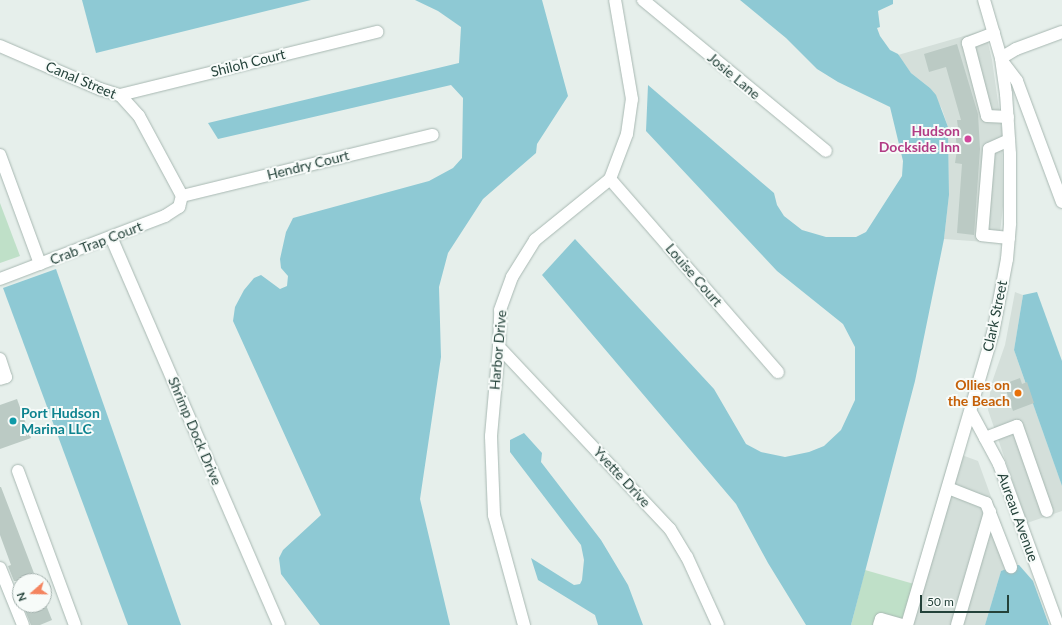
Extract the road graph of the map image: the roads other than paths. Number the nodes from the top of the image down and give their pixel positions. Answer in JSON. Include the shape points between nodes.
{"nodes":[{"id":1,"x":615,"y":0,"type":"edge"},
{"id":2,"x":643,"y":0,"type":"edge"},
{"id":3,"x":984,"y":0,"type":"edge"},
{"id":4,"x":377,"y":32,"type":"dead end"},
{"id":5,"x":1062,"y":32,"type":"edge"},
{"id":6,"x":994,"y":33,"type":"junction"},
{"id":7,"x":0,"y":46,"type":"edge"},
{"id":8,"x":1001,"y":58,"type":"junction"},
{"id":9,"x":120,"y":94,"type":"junction"},
{"id":10,"x":1008,"y":118,"type":"junction"},
{"id":11,"x":433,"y":135,"type":"dead end"},
{"id":12,"x":1009,"y":140,"type":"junction"},
{"id":13,"x":826,"y":152,"type":"dead end"},
{"id":14,"x":0,"y":155,"type":"edge"},
{"id":15,"x":610,"y":179,"type":"junction"},
{"id":16,"x":182,"y":196,"type":"junction"},
{"id":17,"x":1062,"y":202,"type":"edge"},
{"id":18,"x":110,"y":237,"type":"junction"},
{"id":19,"x":1009,"y":238,"type":"junction"},
{"id":20,"x":40,"y":264,"type":"junction"},
{"id":21,"x":0,"y":279,"type":"edge"},
{"id":22,"x":499,"y":347,"type":"junction"},
{"id":23,"x":0,"y":359,"type":"edge"},
{"id":24,"x":778,"y":372,"type":"dead end"},
{"id":25,"x":0,"y":379,"type":"edge"},
{"id":26,"x":971,"y":412,"type":"junction"},
{"id":27,"x":985,"y":438,"type":"junction"},
{"id":28,"x":18,"y":471,"type":"dead end"},
{"id":29,"x":948,"y":488,"type":"junction"},
{"id":30,"x":1047,"y":511,"type":"dead end"},
{"id":31,"x":990,"y":512,"type":"junction"},
{"id":32,"x":1011,"y":567,"type":"dead end"},
{"id":33,"x":0,"y":568,"type":"edge"},
{"id":34,"x":23,"y":625,"type":"edge"},
{"id":35,"x":75,"y":625,"type":"edge"},
{"id":36,"x":278,"y":625,"type":"edge"},
{"id":37,"x":524,"y":625,"type":"edge"},
{"id":38,"x":718,"y":625,"type":"edge"},
{"id":39,"x":879,"y":625,"type":"edge"},
{"id":40,"x":902,"y":625,"type":"edge"},
{"id":41,"x":907,"y":625,"type":"edge"},
{"id":42,"x":957,"y":625,"type":"edge"},
{"id":43,"x":1058,"y":625,"type":"edge"}],
"edges":[{"from":1,"to":15,"type":"street","via":[[632,99],[627,134]]},
{"from":2,"to":13,"type":"street","name":"Josie Lane"},
{"from":3,"to":6,"type":"street","name":"Clark Street"},
{"from":4,"to":9,"type":"street","name":"Shiloh Court"},
{"from":5,"to":8,"type":"street","via":[[1016,49]]},
{"from":6,"to":8,"type":"street","name":"Clark Street"},
{"from":6,"to":10,"type":"street","via":[[968,43],[987,116]]},
{"from":7,"to":9,"type":"street","name":"Canal Street","via":[[100,89]]},
{"from":8,"to":10,"type":"street","name":"Clark Street"},
{"from":8,"to":17,"type":"street","via":[[1016,81]]},
{"from":9,"to":16,"type":"street","name":"Canal Street","via":[[139,116]]},
{"from":10,"to":12,"type":"street","name":"Clark Street"},
{"from":11,"to":16,"type":"street","name":"Hendry Court"},
{"from":12,"to":19,"type":"street","name":"Clark Street"},
{"from":12,"to":19,"type":"street","via":[[990,149],[982,235]]},
{"from":14,"to":20,"type":"street"},
{"from":15,"to":22,"type":"street","name":"Harbor Drive","via":[[535,240],[512,277],[500,310]]},
{"from":15,"to":24,"type":"street","name":"Louise Court"},
{"from":16,"to":18,"type":"street","name":"Crab Trap Court","via":[[179,207],[165,216]]},
{"from":18,"to":20,"type":"street","name":"Crab Trap Court"},
{"from":18,"to":36,"type":"street","name":"Shrimp Dock Drive"},
{"from":19,"to":26,"type":"street","name":"Clark Street","via":[[993,333]]},
{"from":20,"to":21,"type":"street","name":"Crab Trap Court"},
{"from":22,"to":37,"type":"street","name":"Harbor Drive","via":[[490,436],[494,515]]},
{"from":22,"to":38,"type":"street","name":"Yvette Drive","via":[[670,529],[687,557]]},
{"from":23,"to":25,"type":"street","via":[[6,377]]},
{"from":26,"to":27,"type":"street","name":"Aureau Avenue"},
{"from":26,"to":29,"type":"street","name":"Clark Street"},
{"from":27,"to":30,"type":"street","via":[[1017,426]]},
{"from":27,"to":43,"type":"street","name":"Aureau Avenue","via":[[999,464]]},
{"from":28,"to":35,"type":"street"},
{"from":29,"to":31,"type":"street","via":[[986,503]]},
{"from":29,"to":41,"type":"street","name":"Clark Street"},
{"from":31,"to":32,"type":"street"},
{"from":31,"to":42,"type":"street"},
{"from":33,"to":34,"type":"street"},
{"from":39,"to":40,"type":"street","via":[[881,619]]}]}
